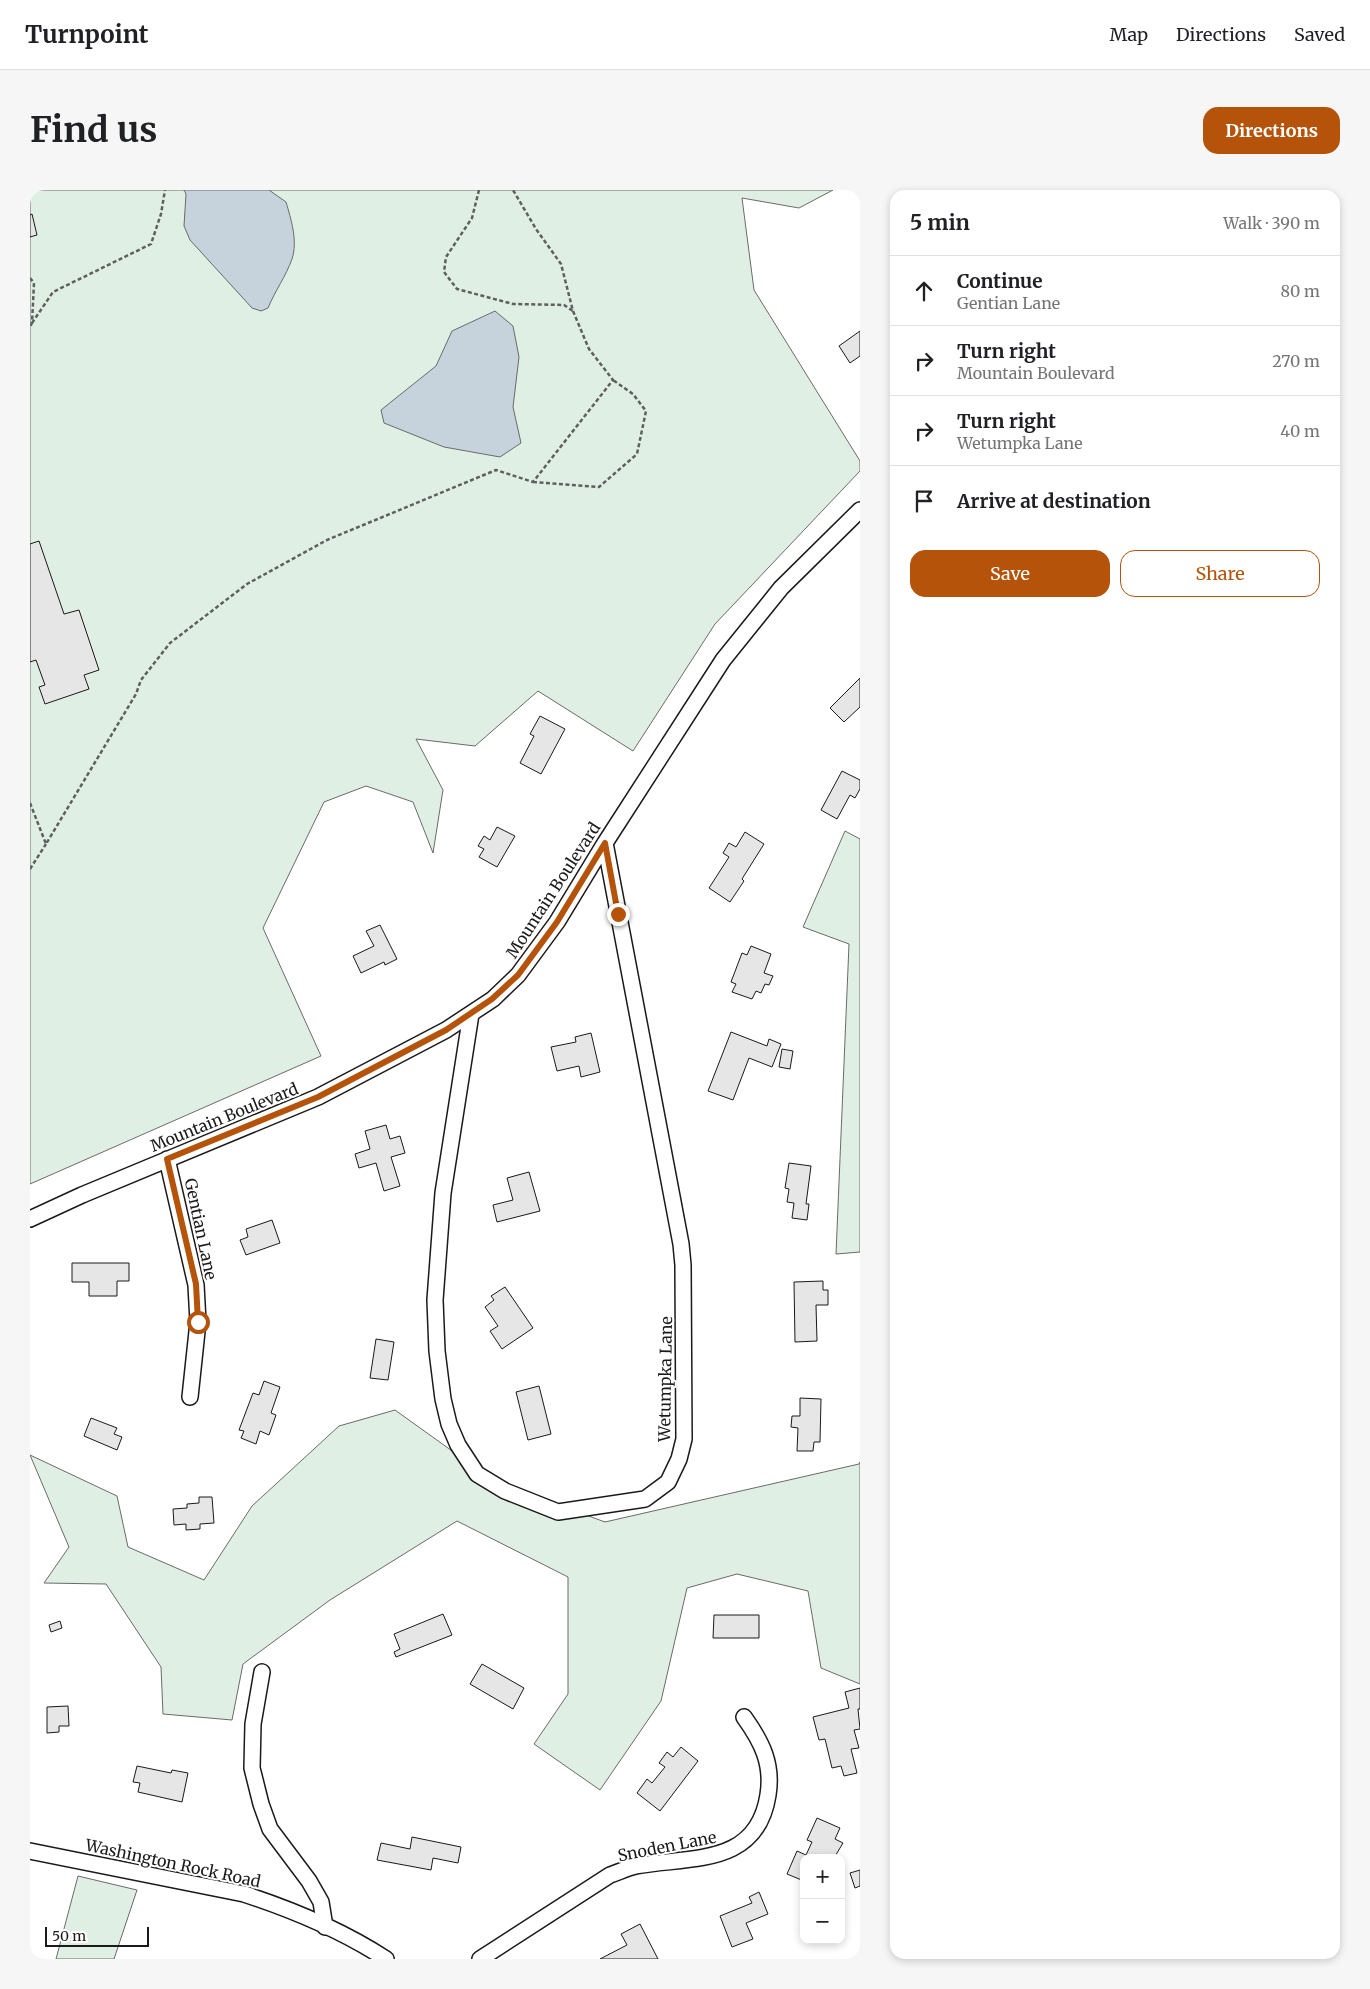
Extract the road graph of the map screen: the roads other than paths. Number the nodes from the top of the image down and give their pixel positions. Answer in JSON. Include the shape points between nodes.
{"nodes":[{"id":1,"x":860,"y":510,"type":"edge"},
{"id":2,"x":605,"y":843,"type":"junction"},
{"id":3,"x":471,"y":1014,"type":"junction"},
{"id":4,"x":167,"y":1159,"type":"junction"},
{"id":5,"x":30,"y":1219,"type":"edge"},
{"id":6,"x":190,"y":1397,"type":"dead end"},
{"id":7,"x":262,"y":1672,"type":"dead end"},
{"id":8,"x":744,"y":1718,"type":"dead end"},
{"id":9,"x":30,"y":1851,"type":"edge"},
{"id":10,"x":325,"y":1926,"type":"junction"},
{"id":11,"x":386,"y":1959,"type":"edge"},
{"id":12,"x":480,"y":1959,"type":"edge"}],
"edges":[{"from":1,"to":2,"type":"street","name":"Mountain Boulevard","via":[[781,588],[722,660]]},
{"from":2,"to":3,"type":"street","name":"Mountain Boulevard","via":[[557,922],[518,975]]},
{"from":2,"to":3,"type":"street","name":"Wetumpka Lane","via":[[681,1244],[684,1439],[668,1482],[645,1499],[558,1512],[526,1500],[477,1474],[458,1446],[449,1424],[437,1351],[435,1300],[443,1193]]},
{"from":3,"to":4,"type":"street","name":"Mountain Boulevard","via":[[318,1097]]},
{"from":4,"to":5,"type":"street","name":"Mountain Boulevard"},
{"from":4,"to":6,"type":"street","name":"Gentian Lane","via":[[196,1284],[198,1322]]},
{"from":7,"to":10,"type":"street","via":[[252,1724],[252,1768],[270,1829],[321,1902]]},
{"from":8,"to":12,"type":"street","name":"Snoden Lane","via":[[758,1736],[765,1753],[770,1784],[761,1820],[742,1844],[712,1856],[634,1867],[610,1875]]},
{"from":9,"to":10,"type":"street","name":"Washington Rock Road","via":[[244,1894]]},
{"from":10,"to":11,"type":"street","name":"Washington Rock Road"}]}
